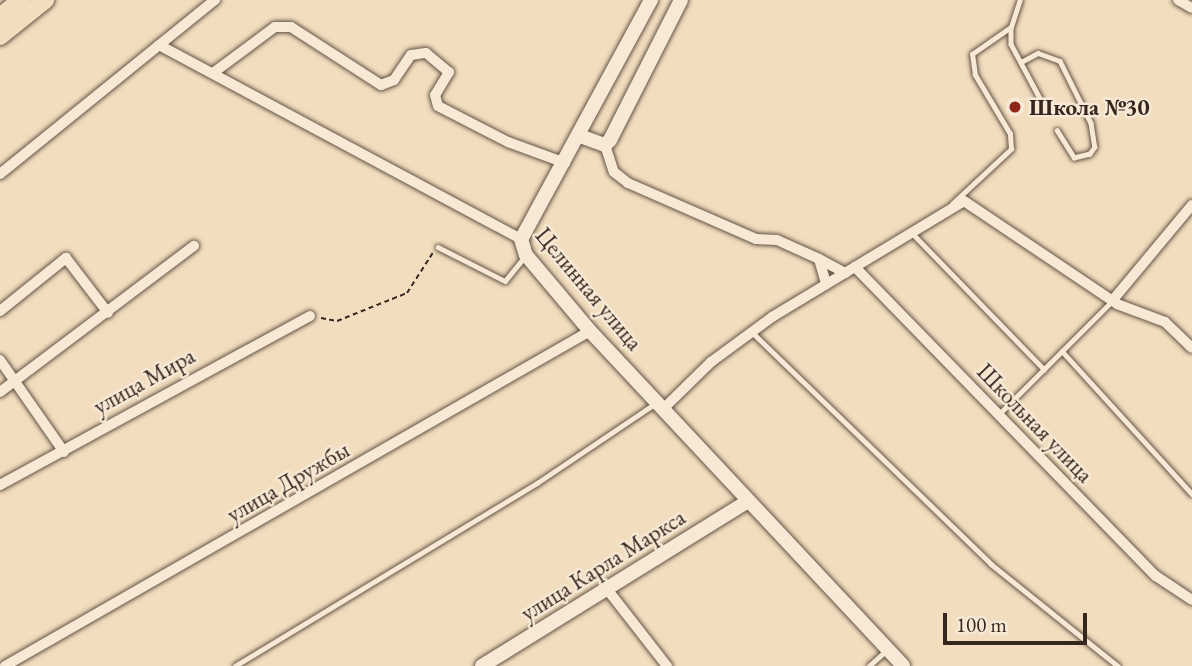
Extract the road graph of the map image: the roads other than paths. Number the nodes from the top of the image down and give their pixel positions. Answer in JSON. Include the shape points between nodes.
{"nodes":[{"id":1,"x":21,"y":0,"type":"edge"},
{"id":2,"x":45,"y":0,"type":"edge"},
{"id":3,"x":215,"y":0,"type":"edge"},
{"id":4,"x":651,"y":0,"type":"edge"},
{"id":5,"x":681,"y":0,"type":"edge"},
{"id":6,"x":1020,"y":0,"type":"edge"},
{"id":7,"x":1178,"y":0,"type":"edge"},
{"id":8,"x":1192,"y":8,"type":"edge"},
{"id":9,"x":0,"y":17,"type":"edge"},
{"id":10,"x":1011,"y":27,"type":"junction"},
{"id":11,"x":0,"y":36,"type":"edge"},
{"id":12,"x":159,"y":45,"type":"junction"},
{"id":13,"x":1021,"y":62,"type":"junction"},
{"id":14,"x":213,"y":73,"type":"junction"},
{"id":15,"x":1042,"y":102,"type":"dead end"},
{"id":16,"x":1057,"y":131,"type":"dead end"},
{"id":17,"x":580,"y":136,"type":"junction"},
{"id":18,"x":605,"y":145,"type":"junction"},
{"id":19,"x":565,"y":163,"type":"junction"},
{"id":20,"x":0,"y":174,"type":"edge"},
{"id":21,"x":1192,"y":205,"type":"edge"},
{"id":22,"x":940,"y":215,"type":"junction"},
{"id":23,"x":912,"y":232,"type":"junction"},
{"id":24,"x":521,"y":239,"type":"junction"},
{"id":25,"x":194,"y":246,"type":"dead end"},
{"id":26,"x":438,"y":247,"type":"road end"},
{"id":27,"x":526,"y":255,"type":"junction"},
{"id":28,"x":818,"y":259,"type":"junction"},
{"id":29,"x":855,"y":267,"type":"junction"},
{"id":30,"x":845,"y":273,"type":"junction"},
{"id":31,"x":826,"y":284,"type":"junction"},
{"id":32,"x":1112,"y":301,"type":"junction"},
{"id":33,"x":0,"y":311,"type":"edge"},
{"id":34,"x":108,"y":313,"type":"junction"},
{"id":35,"x":310,"y":316,"type":"road end"},
{"id":36,"x":590,"y":331,"type":"junction"},
{"id":37,"x":752,"y":332,"type":"junction"},
{"id":38,"x":1192,"y":348,"type":"edge"},
{"id":39,"x":1062,"y":351,"type":"junction"},
{"id":40,"x":0,"y":360,"type":"edge"},
{"id":41,"x":1044,"y":369,"type":"junction"},
{"id":42,"x":17,"y":380,"type":"junction"},
{"id":43,"x":0,"y":393,"type":"edge"},
{"id":44,"x":660,"y":406,"type":"junction"},
{"id":45,"x":999,"y":414,"type":"junction"},
{"id":46,"x":64,"y":452,"type":"junction"},
{"id":47,"x":0,"y":485,"type":"edge"},
{"id":48,"x":1192,"y":494,"type":"edge"},
{"id":49,"x":747,"y":502,"type":"junction"},
{"id":50,"x":607,"y":589,"type":"junction"},
{"id":51,"x":1192,"y":600,"type":"edge"},
{"id":52,"x":887,"y":649,"type":"junction"},
{"id":53,"x":5,"y":666,"type":"edge"},
{"id":54,"x":235,"y":666,"type":"edge"},
{"id":55,"x":482,"y":666,"type":"edge"},
{"id":56,"x":667,"y":666,"type":"edge"},
{"id":57,"x":869,"y":666,"type":"edge"},
{"id":58,"x":903,"y":666,"type":"edge"},
{"id":59,"x":1118,"y":666,"type":"edge"}],
"edges":[{"from":1,"to":9,"type":"highway"},
{"from":2,"to":11,"type":"highway"},
{"from":3,"to":12,"type":"street"},
{"from":4,"to":17,"type":"street"},
{"from":5,"to":18,"type":"street"},
{"from":6,"to":10,"type":"lane"},
{"from":7,"to":8,"type":"street"},
{"from":10,"to":13,"type":"lane","via":[[1011,44]]},
{"from":10,"to":22,"type":"lane","via":[[972,54],[975,75],[1010,134],[1011,149]]},
{"from":12,"to":14,"type":"street","name":"Целинная улица"},
{"from":12,"to":20,"type":"street"},
{"from":13,"to":15,"type":"lane"},
{"from":13,"to":16,"type":"lane","via":[[1038,53],[1060,61],[1091,123],[1095,147],[1090,154],[1074,158]]},
{"from":14,"to":19,"type":"street","via":[[275,27],[291,27],[381,85],[394,80],[411,55],[426,53],[449,72],[435,95],[438,106],[508,142]]},
{"from":14,"to":24,"type":"street","name":"Целинная улица"},
{"from":17,"to":18,"type":"street"},
{"from":17,"to":19,"type":"street"},
{"from":18,"to":28,"type":"street","via":[[614,172],[628,183],[743,234],[777,240]]},
{"from":19,"to":24,"type":"street"},
{"from":21,"to":32,"type":"street"},
{"from":22,"to":23,"type":"street"},
{"from":22,"to":32,"type":"street","via":[[964,201]]},
{"from":23,"to":29,"type":"street"},
{"from":23,"to":41,"type":"lane"},
{"from":24,"to":27,"type":"street","name":"Целинная улица"},
{"from":25,"to":34,"type":"street"},
{"from":26,"to":27,"type":"lane","via":[[505,281]]},
{"from":27,"to":36,"type":"street","name":"Целинная улица"},
{"from":28,"to":30,"type":"street"},
{"from":28,"to":31,"type":"street"},
{"from":29,"to":30,"type":"street"},
{"from":29,"to":45,"type":"street","name":"Школьная улица"},
{"from":30,"to":31,"type":"street"},
{"from":31,"to":37,"type":"street"},
{"from":32,"to":38,"type":"street","via":[[1165,322]]},
{"from":32,"to":39,"type":"lane"},
{"from":33,"to":34,"type":"street","via":[[66,258]]},
{"from":34,"to":42,"type":"street"},
{"from":35,"to":46,"type":"street","name":"улица Мира"},
{"from":36,"to":44,"type":"street","name":"Целинная улица"},
{"from":36,"to":53,"type":"street","name":"улица Дружбы"},
{"from":37,"to":44,"type":"street"},
{"from":37,"to":59,"type":"lane","via":[[990,564]]},
{"from":39,"to":41,"type":"lane"},
{"from":39,"to":48,"type":"lane"},
{"from":40,"to":42,"type":"street"},
{"from":41,"to":45,"type":"lane"},
{"from":42,"to":43,"type":"street"},
{"from":42,"to":46,"type":"street"},
{"from":44,"to":49,"type":"street","name":"Целинная улица"},
{"from":44,"to":54,"type":"lane"},
{"from":45,"to":51,"type":"street","name":"Школьная улица","via":[[1156,576]]},
{"from":46,"to":47,"type":"street","name":"улица Мира"},
{"from":49,"to":50,"type":"street","name":"улица Карла Маркса"},
{"from":49,"to":52,"type":"street","name":"Целинная улица"},
{"from":50,"to":55,"type":"street","name":"улица Карла Маркса"},
{"from":50,"to":56,"type":"street"},
{"from":52,"to":57,"type":"lane"},
{"from":52,"to":58,"type":"street","name":"Целинная улица"}]}
